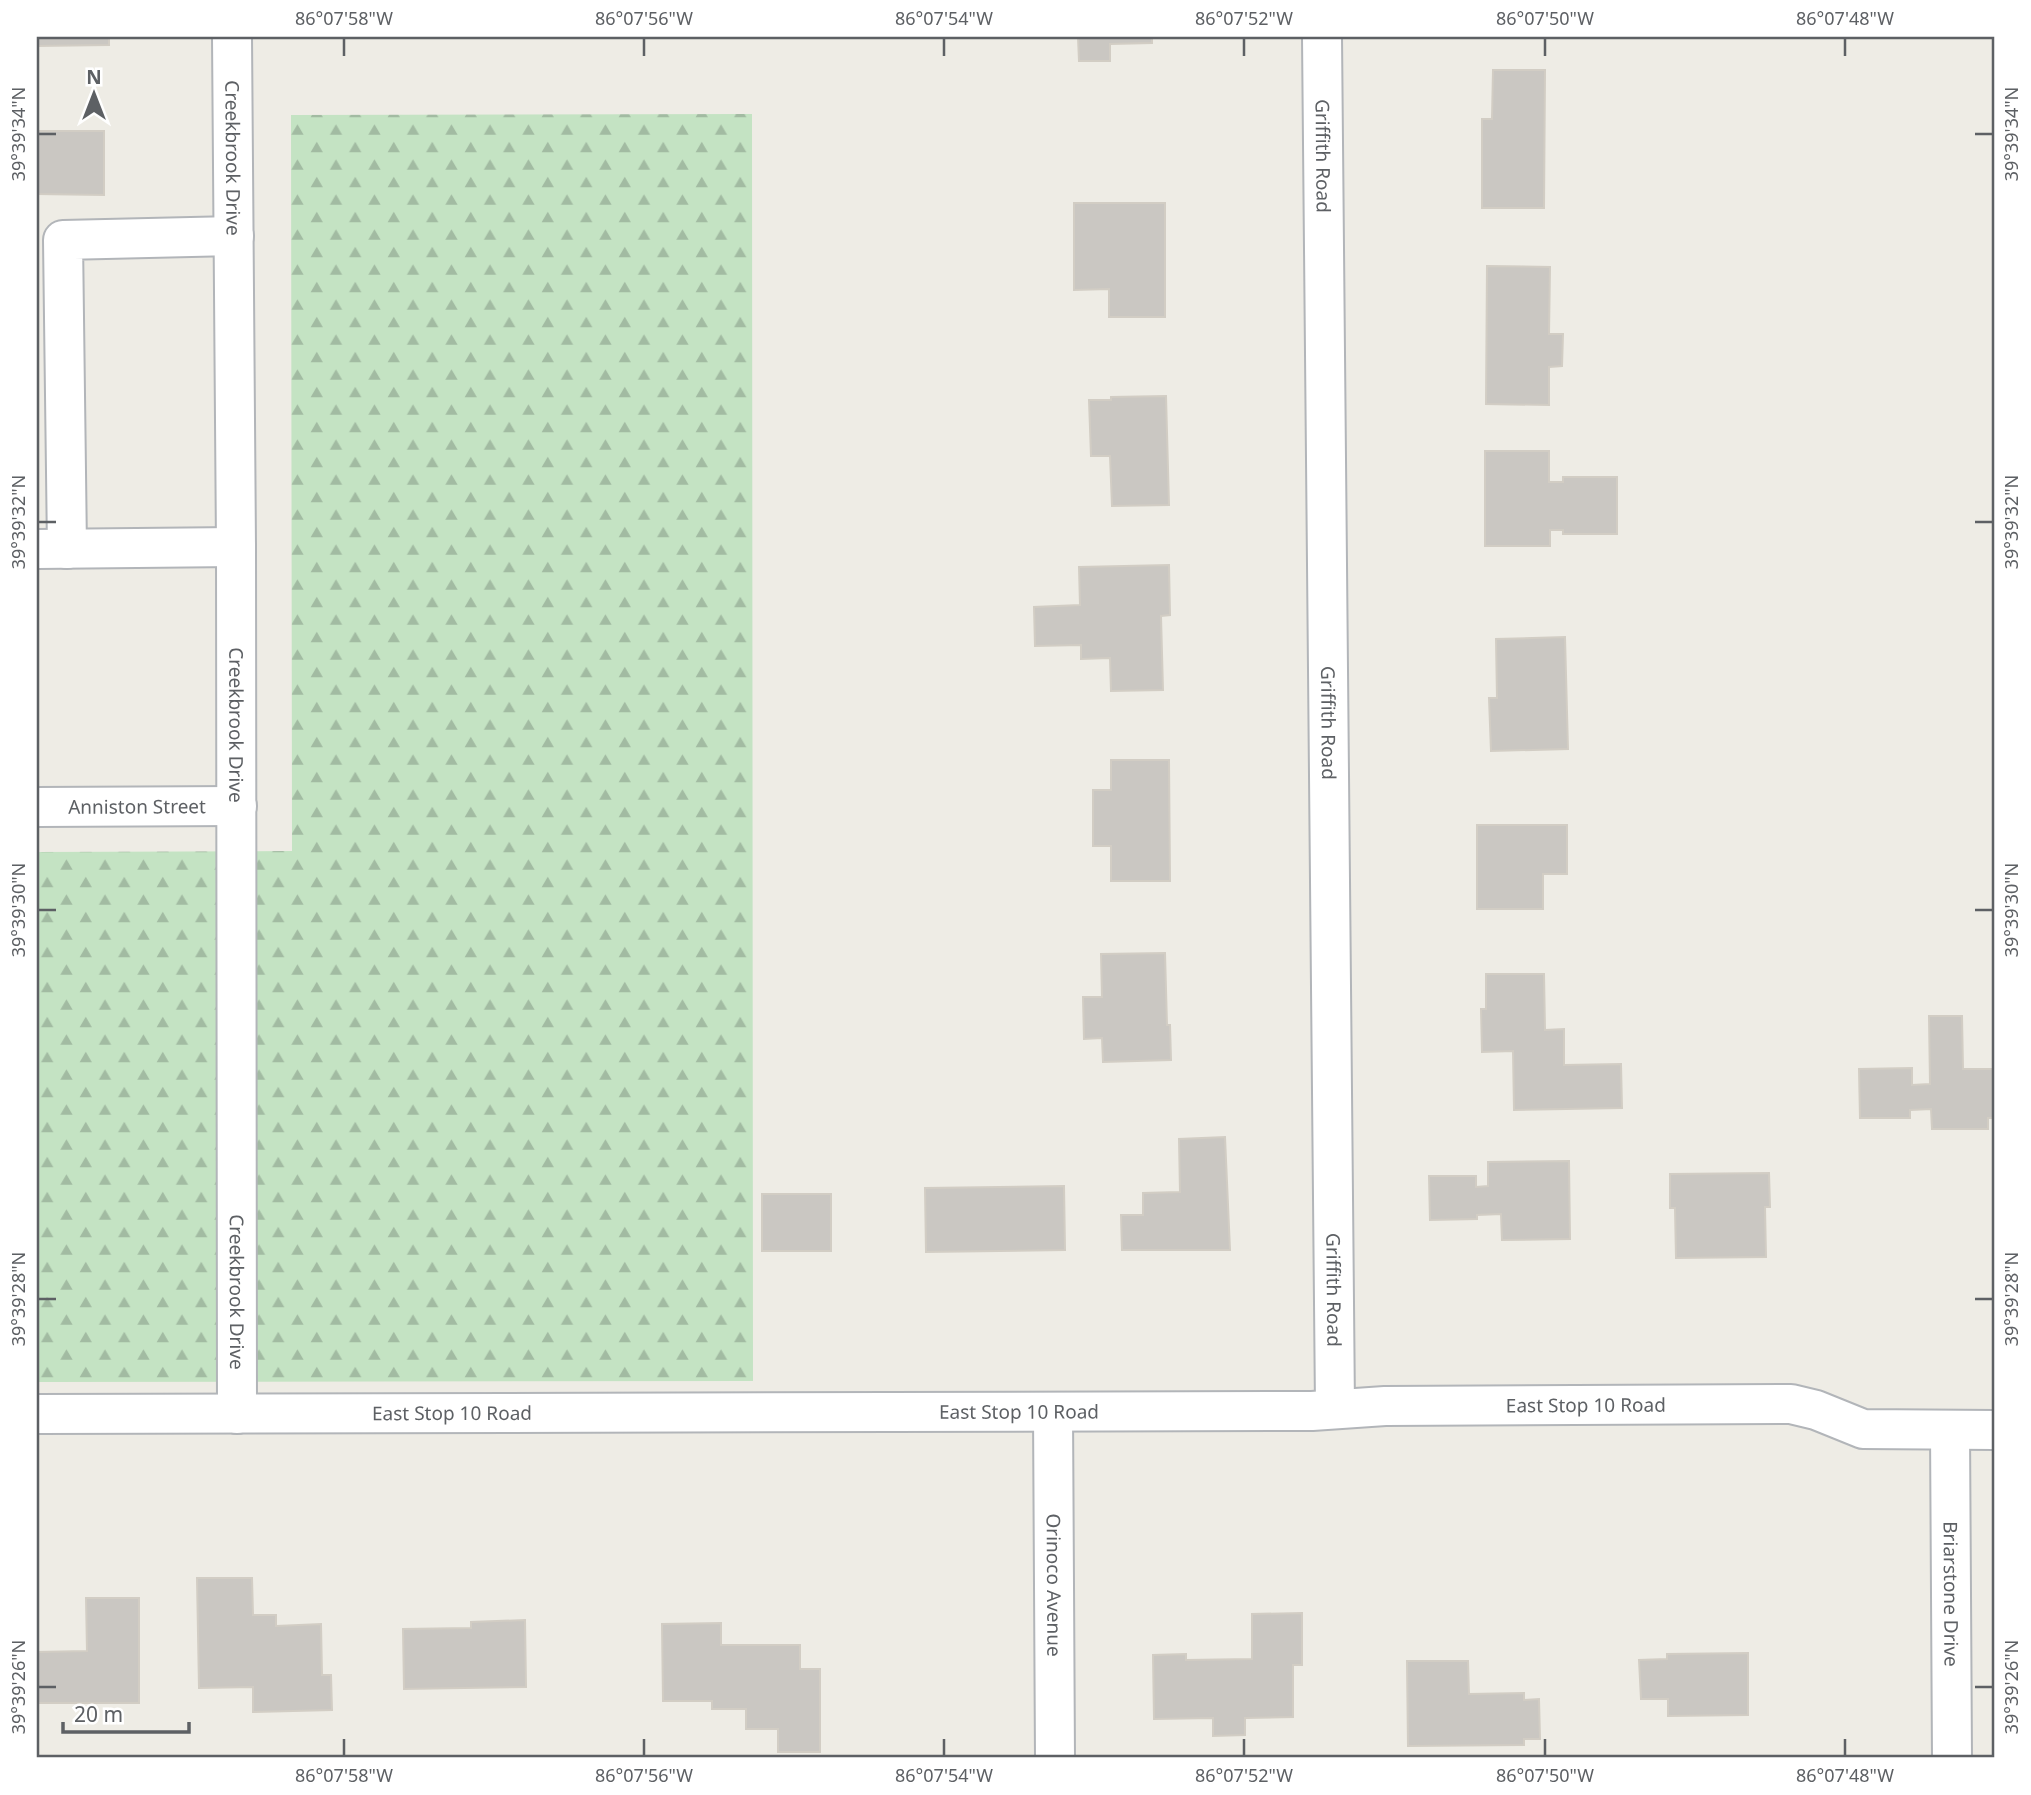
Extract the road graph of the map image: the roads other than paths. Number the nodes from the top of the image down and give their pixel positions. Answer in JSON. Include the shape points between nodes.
{"nodes":[{"id":1,"x":232,"y":37,"type":"edge"},
{"id":2,"x":1322,"y":37,"type":"edge"},
{"id":3,"x":234,"y":236,"type":"junction"},
{"id":4,"x":236,"y":547,"type":"junction"},
{"id":5,"x":52,"y":549,"type":"edge"},
{"id":6,"x":237,"y":806,"type":"junction"},
{"id":7,"x":37,"y":807,"type":"edge"},
{"id":8,"x":1335,"y":1408,"type":"junction"},
{"id":9,"x":1053,"y":1412,"type":"junction"},
{"id":10,"x":37,"y":1414,"type":"edge"},
{"id":11,"x":237,"y":1414,"type":"junction"},
{"id":12,"x":1950,"y":1430,"type":"junction"},
{"id":13,"x":1994,"y":1430,"type":"edge"},
{"id":14,"x":1055,"y":1758,"type":"edge"},
{"id":15,"x":1952,"y":1758,"type":"edge"}],
"edges":[{"from":1,"to":3,"type":"street","name":"Creekbrook Drive"},
{"from":2,"to":8,"type":"street","name":"Griffith Road"},
{"from":3,"to":4,"type":"street","name":"Creekbrook Drive"},
{"from":3,"to":5,"type":"street","via":[[63,240]]},
{"from":4,"to":5,"type":"street"},
{"from":4,"to":6,"type":"street","name":"Creekbrook Drive"},
{"from":6,"to":7,"type":"street","name":"Anniston Street"},
{"from":6,"to":11,"type":"street","name":"Creekbrook Drive"},
{"from":8,"to":9,"type":"street","name":"East Stop 10 Road"},
{"from":8,"to":12,"type":"street","name":"East Stop 10 Road","via":[[1791,1404],[1863,1429]]},
{"from":9,"to":11,"type":"street","name":"East Stop 10 Road"},
{"from":9,"to":14,"type":"street","name":"Orinoco Avenue"},
{"from":10,"to":11,"type":"street","name":"East Stop 10 Road"},
{"from":12,"to":13,"type":"street","name":"East Stop 10 Road"},
{"from":12,"to":15,"type":"street","name":"Briarstone Drive"}]}
